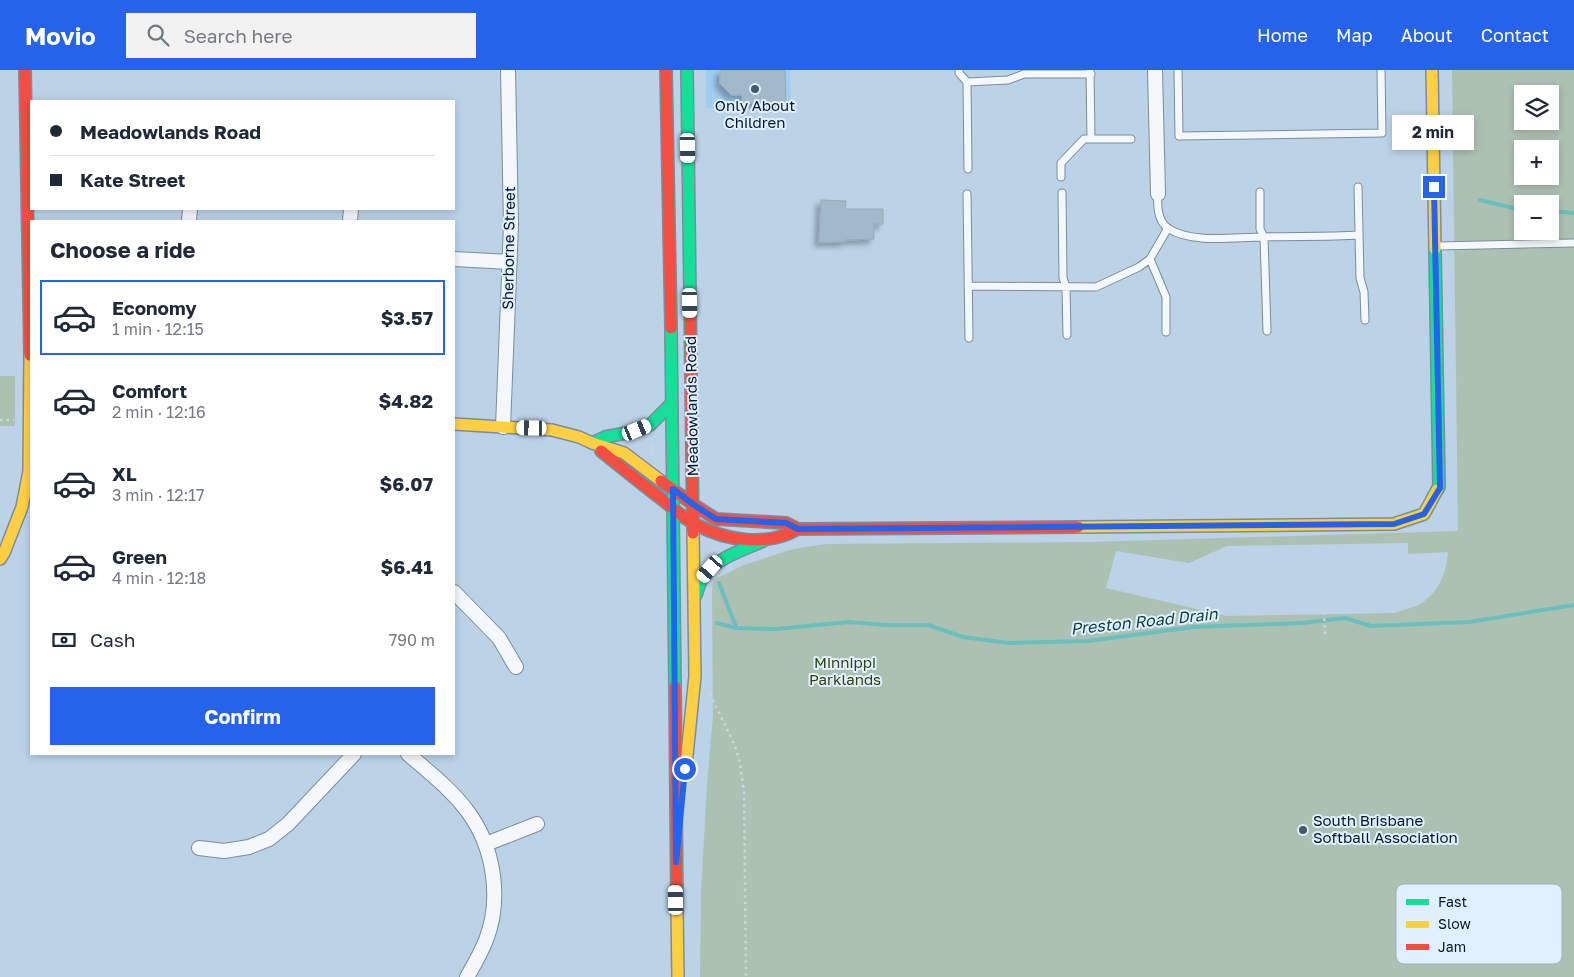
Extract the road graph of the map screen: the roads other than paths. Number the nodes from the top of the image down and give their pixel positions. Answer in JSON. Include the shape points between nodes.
{"nodes":[{"id":1,"x":25,"y":70,"type":"edge"},
{"id":2,"x":508,"y":70,"type":"edge"},
{"id":3,"x":666,"y":70,"type":"edge"},
{"id":4,"x":687,"y":70,"type":"edge"},
{"id":5,"x":959,"y":70,"type":"edge"},
{"id":6,"x":1155,"y":70,"type":"edge"},
{"id":7,"x":1178,"y":70,"type":"edge"},
{"id":8,"x":1381,"y":70,"type":"edge"},
{"id":9,"x":1432,"y":70,"type":"edge"},
{"id":10,"x":1090,"y":72,"type":"edge"},
{"id":11,"x":967,"y":82,"type":"junction"},
{"id":12,"x":1091,"y":139,"type":"junction"},
{"id":13,"x":1131,"y":139,"type":"dead end"},
{"id":14,"x":968,"y":169,"type":"dead end"},
{"id":15,"x":1061,"y":177,"type":"dead end"},
{"id":16,"x":1358,"y":187,"type":"dead end"},
{"id":17,"x":1260,"y":192,"type":"dead end"},
{"id":18,"x":1062,"y":193,"type":"dead end"},
{"id":19,"x":968,"y":194,"type":"dead end"},
{"id":20,"x":1158,"y":194,"type":"joint"},
{"id":21,"x":1168,"y":228,"type":"junction"},
{"id":22,"x":1359,"y":235,"type":"junction"},
{"id":23,"x":29,"y":236,"type":"edge"},
{"id":24,"x":1264,"y":237,"type":"junction"},
{"id":25,"x":1574,"y":243,"type":"edge"},
{"id":26,"x":1435,"y":246,"type":"junction"},
{"id":27,"x":1150,"y":259,"type":"junction"},
{"id":28,"x":455,"y":260,"type":"edge"},
{"id":29,"x":510,"y":262,"type":"junction"},
{"id":30,"x":968,"y":286,"type":"junction"},
{"id":31,"x":1066,"y":288,"type":"junction"},
{"id":32,"x":30,"y":319,"type":"edge"},
{"id":33,"x":1365,"y":320,"type":"dead end"},
{"id":34,"x":1267,"y":331,"type":"dead end"},
{"id":35,"x":1166,"y":332,"type":"dead end"},
{"id":36,"x":1067,"y":335,"type":"dead end"},
{"id":37,"x":969,"y":338,"type":"dead end"},
{"id":38,"x":672,"y":403,"type":"junction"},
{"id":39,"x":455,"y":424,"type":"edge"},
{"id":40,"x":503,"y":427,"type":"junction"},
{"id":41,"x":592,"y":443,"type":"junction"},
{"id":42,"x":30,"y":471,"type":"edge"},
{"id":43,"x":673,"y":489,"type":"junction"},
{"id":44,"x":694,"y":505,"type":"junction"},
{"id":45,"x":673,"y":507,"type":"junction"},
{"id":46,"x":694,"y":524,"type":"junction"},
{"id":47,"x":798,"y":529,"type":"junction"},
{"id":48,"x":763,"y":540,"type":"junction"},
{"id":49,"x":0,"y":558,"type":"edge"},
{"id":50,"x":455,"y":593,"type":"edge"},
{"id":51,"x":694,"y":598,"type":"junction"},
{"id":52,"x":516,"y":667,"type":"dead end"},
{"id":53,"x":353,"y":755,"type":"edge"},
{"id":54,"x":409,"y":755,"type":"edge"},
{"id":55,"x":537,"y":824,"type":"dead end"},
{"id":56,"x":486,"y":844,"type":"junction"},
{"id":57,"x":199,"y":848,"type":"dead end"},
{"id":58,"x":676,"y":862,"type":"junction"},
{"id":59,"x":466,"y":977,"type":"edge"},
{"id":60,"x":678,"y":977,"type":"edge"}],
"edges":[{"from":1,"to":23,"type":"street"},
{"from":2,"to":29,"type":"street","name":"Sherborne Street"},
{"from":3,"to":38,"type":"street","name":"Meadowlands Road"},
{"from":4,"to":44,"type":"street","name":"Meadowlands Road"},
{"from":5,"to":11,"type":"lane"},
{"from":6,"to":20,"type":"street"},
{"from":7,"to":8,"type":"lane","via":[[1179,136],[1382,134]]},
{"from":9,"to":26,"type":"street"},
{"from":10,"to":11,"type":"lane","via":[[1024,74],[1008,80]]},
{"from":10,"to":12,"type":"lane"},
{"from":11,"to":14,"type":"lane"},
{"from":12,"to":13,"type":"lane"},
{"from":12,"to":15,"type":"lane","via":[[1084,139],[1061,163]]},
{"from":16,"to":22,"type":"lane"},
{"from":17,"to":24,"type":"lane","via":[[1260,229]]},
{"from":18,"to":31,"type":"lane","via":[[1063,278]]},
{"from":19,"to":30,"type":"lane"},
{"from":20,"to":21,"type":"lane","via":[[1161,220]]},
{"from":21,"to":24,"type":"lane","via":[[1206,239]]},
{"from":21,"to":27,"type":"lane"},
{"from":22,"to":24,"type":"lane"},
{"from":22,"to":33,"type":"lane"},
{"from":23,"to":32,"type":"street"},
{"from":24,"to":34,"type":"lane"},
{"from":25,"to":26,"type":"lane"},
{"from":26,"to":47,"type":"street","via":[[1440,488],[1424,514],[1394,524]]},
{"from":27,"to":31,"type":"lane","via":[[1096,287]]},
{"from":27,"to":35,"type":"lane","via":[[1166,298]]},
{"from":28,"to":29,"type":"street"},
{"from":29,"to":40,"type":"street","name":"Sherborne Street"},
{"from":30,"to":31,"type":"lane"},
{"from":30,"to":37,"type":"lane"},
{"from":31,"to":36,"type":"lane"},
{"from":38,"to":41,"type":"street","via":[[650,425]]},
{"from":38,"to":43,"type":"street","name":"Meadowlands Road"},
{"from":39,"to":40,"type":"street"},
{"from":40,"to":41,"type":"street","via":[[552,430]]},
{"from":41,"to":43,"type":"street","via":[[624,453]]},
{"from":41,"to":45,"type":"street"},
{"from":42,"to":49,"type":"street","via":[[22,507]]},
{"from":43,"to":44,"type":"street"},
{"from":43,"to":45,"type":"street","name":"Meadowlands Road"},
{"from":44,"to":46,"type":"street","name":"Meadowlands Road"},
{"from":44,"to":47,"type":"street","via":[[716,519],[786,523]]},
{"from":45,"to":46,"type":"street"},
{"from":45,"to":58,"type":"street","name":"Meadowlands Road"},
{"from":46,"to":48,"type":"street","via":[[723,536]]},
{"from":46,"to":51,"type":"street","name":"Meadowlands Road"},
{"from":47,"to":48,"type":"street","via":[[786,536]]},
{"from":48,"to":51,"type":"street","via":[[710,569],[702,578]]},
{"from":50,"to":52,"type":"street","via":[[500,638]]},
{"from":51,"to":58,"type":"street","name":"Meadowlands Road","via":[[695,676]]},
{"from":53,"to":57,"type":"street","via":[[288,824],[269,839],[249,847],[224,851]]},
{"from":54,"to":56,"type":"street","via":[[467,811]]},
{"from":55,"to":56,"type":"street"},
{"from":56,"to":59,"type":"street","via":[[494,893],[492,918],[478,960]]},
{"from":58,"to":60,"type":"street","name":"Meadowlands Road"}]}
